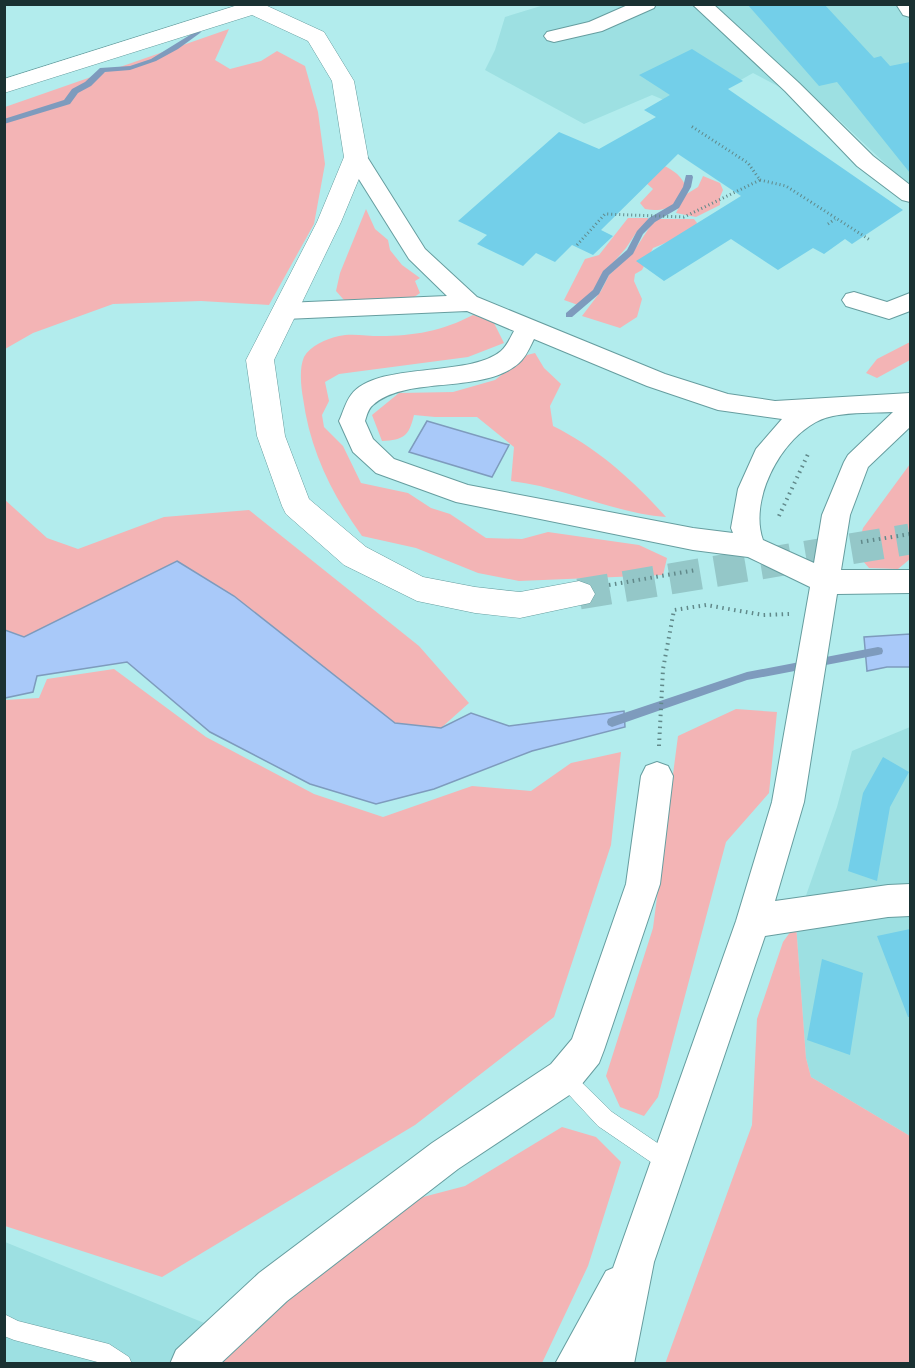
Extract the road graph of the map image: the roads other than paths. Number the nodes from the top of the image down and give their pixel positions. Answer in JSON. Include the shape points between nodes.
{"nodes":[{"id":1,"x":647,"y":4,"type":"edge"},
{"id":2,"x":701,"y":4,"type":"edge"},
{"id":3,"x":905,"y":4,"type":"edge"},
{"id":4,"x":250,"y":6,"type":"edge"},
{"id":5,"x":910,"y":11,"type":"edge"},
{"id":6,"x":554,"y":36,"type":"dead end"},
{"id":7,"x":4,"y":86,"type":"edge"},
{"id":8,"x":356,"y":157,"type":"junction"},
{"id":9,"x":910,"y":195,"type":"edge"},
{"id":10,"x":854,"y":300,"type":"dead end"},
{"id":11,"x":910,"y":301,"type":"edge"},
{"id":12,"x":469,"y":303,"type":"junction"},
{"id":13,"x":285,"y":311,"type":"junction"},
{"id":14,"x":528,"y":327,"type":"junction"},
{"id":15,"x":910,"y":402,"type":"edge"},
{"id":16,"x":838,"y":407,"type":"junction"},
{"id":17,"x":910,"y":412,"type":"edge"},
{"id":18,"x":752,"y":547,"type":"junction"},
{"id":19,"x":826,"y":582,"type":"junction"},
{"id":20,"x":910,"y":582,"type":"edge"},
{"id":21,"x":579,"y":594,"type":"tunnel mouth"},
{"id":22,"x":657,"y":776,"type":"road end"},
{"id":23,"x":910,"y":900,"type":"edge"},
{"id":24,"x":753,"y":921,"type":"junction"},
{"id":25,"x":564,"y":1077,"type":"junction"},
{"id":26,"x":668,"y":1162,"type":"junction"},
{"id":27,"x":634,"y":1262,"type":"junction"},
{"id":28,"x":4,"y":1324,"type":"edge"},
{"id":29,"x":122,"y":1364,"type":"edge"},
{"id":30,"x":190,"y":1364,"type":"edge"},
{"id":31,"x":575,"y":1364,"type":"edge"},
{"id":32,"x":613,"y":1364,"type":"edge"}],
"edges":[{"from":1,"to":6,"type":"street","via":[[595,27]]},
{"from":2,"to":9,"type":"street","via":[[865,161]]},
{"from":3,"to":5,"type":"street"},
{"from":4,"to":7,"type":"street"},
{"from":4,"to":8,"type":"street","via":[[316,37],[343,81]]},
{"from":8,"to":12,"type":"street","via":[[417,254]]},
{"from":8,"to":13,"type":"street"},
{"from":10,"to":11,"type":"street","via":[[889,311]]},
{"from":12,"to":13,"type":"street"},
{"from":12,"to":14,"type":"street"},
{"from":13,"to":21,"type":"street","via":[[260,360],[271,436],[297,506],[355,556],[417,588],[520,605]]},
{"from":14,"to":16,"type":"street","via":[[656,380],[727,403],[775,410]]},
{"from":14,"to":18,"type":"street","via":[[510,358],[494,366],[396,384],[361,399],[352,421],[362,445],[385,466],[466,495]]},
{"from":15,"to":16,"type":"street"},
{"from":16,"to":18,"type":"street","via":[[795,422],[769,449],[751,489],[745,528]]},
{"from":17,"to":19,"type":"street","via":[[857,462],[836,515]]},
{"from":18,"to":19,"type":"street"},
{"from":19,"to":20,"type":"street"},
{"from":19,"to":24,"type":"street","via":[[808,617],[788,802]]},
{"from":22,"to":25,"type":"street","via":[[643,884],[586,1050]]},
{"from":23,"to":24,"type":"street"},
{"from":24,"to":26,"type":"street"},
{"from":25,"to":26,"type":"lane","via":[[605,1119]]},
{"from":25,"to":30,"type":"street","via":[[445,1156],[291,1273]]},
{"from":26,"to":27,"type":"street"},
{"from":27,"to":31,"type":"street"},
{"from":27,"to":32,"type":"street"},
{"from":28,"to":29,"type":"lane","via":[[14,1330],[109,1354]]}]}
